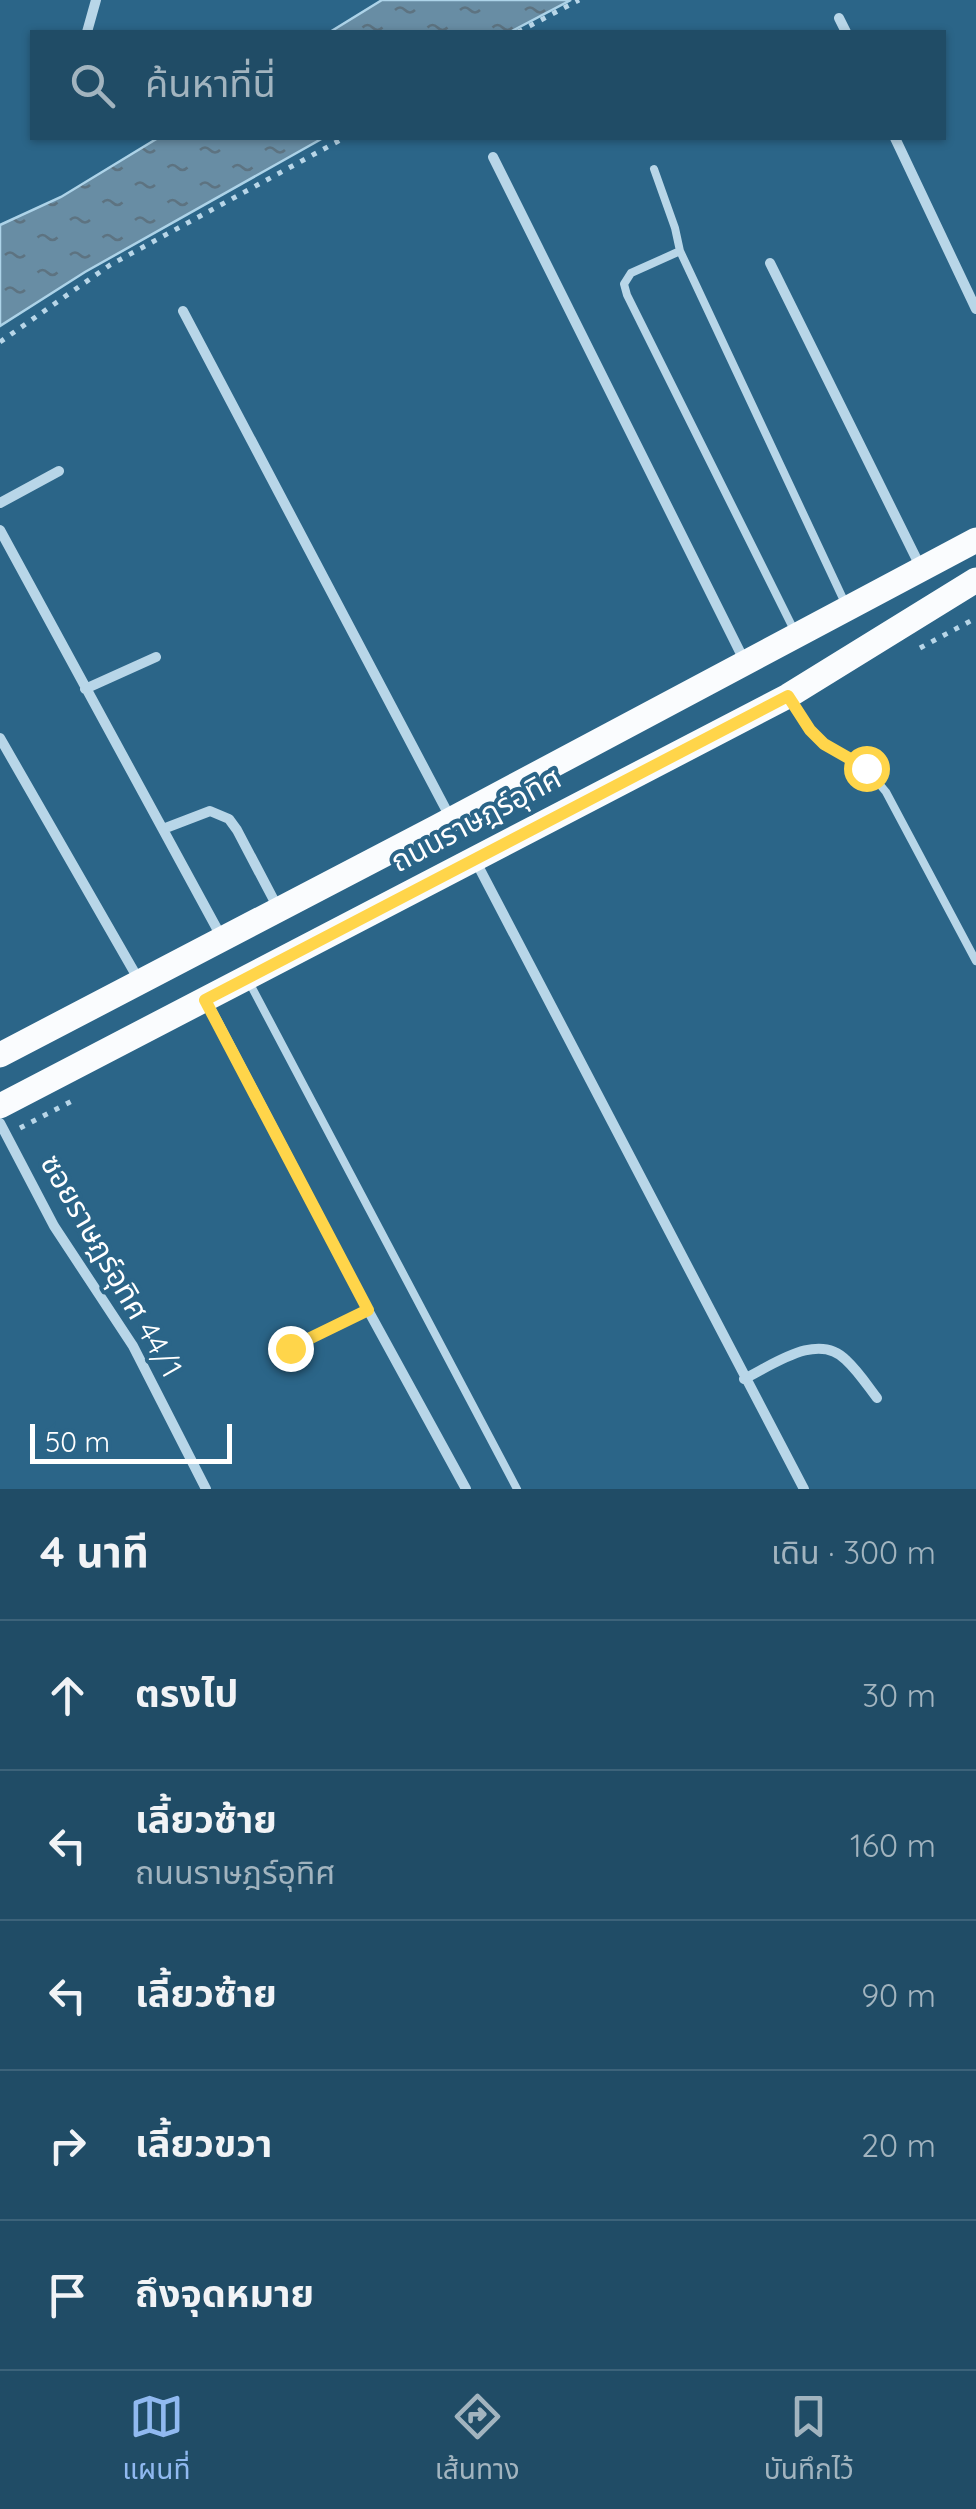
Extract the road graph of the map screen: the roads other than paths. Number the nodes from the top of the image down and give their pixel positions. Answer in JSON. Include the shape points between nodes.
{"nodes":[{"id":1,"x":96,"y":0,"type":"edge"},
{"id":2,"x":839,"y":18,"type":"dead end"},
{"id":3,"x":88,"y":30,"type":"edge"},
{"id":4,"x":845,"y":30,"type":"edge"},
{"id":5,"x":896,"y":140,"type":"edge"},
{"id":6,"x":492,"y":157,"type":"dead end"},
{"id":7,"x":654,"y":169,"type":"dead end"},
{"id":8,"x":680,"y":251,"type":"junction"},
{"id":9,"x":770,"y":263,"type":"dead end"},
{"id":10,"x":976,"y":308,"type":"edge"},
{"id":11,"x":183,"y":311,"type":"dead end"},
{"id":12,"x":60,"y":471,"type":"dead end"},
{"id":13,"x":0,"y":503,"type":"edge"},
{"id":14,"x":0,"y":530,"type":"edge"},
{"id":15,"x":976,"y":540,"type":"edge"},
{"id":16,"x":922,"y":570,"type":"junction"},
{"id":17,"x":976,"y":580,"type":"edge"},
{"id":18,"x":848,"y":608,"type":"junction"},
{"id":19,"x":797,"y":636,"type":"junction"},
{"id":20,"x":156,"y":657,"type":"dead end"},
{"id":21,"x":746,"y":663,"type":"junction"},
{"id":22,"x":85,"y":689,"type":"junction"},
{"id":23,"x":788,"y":696,"type":"junction"},
{"id":24,"x":0,"y":738,"type":"edge"},
{"id":25,"x":452,"y":820,"type":"junction"},
{"id":26,"x":162,"y":828,"type":"junction"},
{"id":27,"x":474,"y":858,"type":"junction"},
{"id":28,"x":279,"y":910,"type":"junction"},
{"id":29,"x":223,"y":939,"type":"junction"},
{"id":30,"x":976,"y":961,"type":"edge"},
{"id":31,"x":247,"y":978,"type":"junction"},
{"id":32,"x":145,"y":981,"type":"junction"},
{"id":33,"x":205,"y":1000,"type":"junction"},
{"id":34,"x":75,"y":1016,"type":"junction"},
{"id":35,"x":172,"y":1018,"type":"junction"},
{"id":36,"x":0,"y":1055,"type":"edge"},
{"id":37,"x":98,"y":1056,"type":"junction"},
{"id":38,"x":0,"y":1106,"type":"edge"},
{"id":39,"x":0,"y":1122,"type":"edge"},
{"id":40,"x":368,"y":1310,"type":"junction"},
{"id":41,"x":290,"y":1348,"type":"dead end"},
{"id":42,"x":744,"y":1379,"type":"junction"},
{"id":43,"x":877,"y":1398,"type":"dead end"},
{"id":44,"x":206,"y":1489,"type":"edge"},
{"id":45,"x":466,"y":1489,"type":"edge"},
{"id":46,"x":517,"y":1489,"type":"edge"},
{"id":47,"x":804,"y":1489,"type":"edge"}],
"edges":[{"from":1,"to":3,"type":"street"},
{"from":2,"to":4,"type":"street"},
{"from":5,"to":10,"type":"street"},
{"from":6,"to":21,"type":"street"},
{"from":7,"to":8,"type":"lane"},
{"from":8,"to":18,"type":"lane"},
{"from":8,"to":19,"type":"lane","via":[[631,273],[627,295]]},
{"from":9,"to":16,"type":"street"},
{"from":11,"to":25,"type":"street"},
{"from":12,"to":13,"type":"street"},
{"from":14,"to":22,"type":"street"},
{"from":15,"to":16,"type":"main road","name":"ถนนราษฎร์อุทิศ"},
{"from":16,"to":18,"type":"main road","name":"ถนนราษฎร์อุทิศ"},
{"from":17,"to":23,"type":"main road","name":"ถนนราษฎร์อุทิศ"},
{"from":18,"to":19,"type":"main road","name":"ถนนราษฎร์อุทิศ"},
{"from":19,"to":21,"type":"main road","name":"ถนนราษฎร์อุทิศ"},
{"from":20,"to":22,"type":"street"},
{"from":21,"to":25,"type":"main road","name":"ถนนราษฎร์อุทิศ"},
{"from":22,"to":26,"type":"street"},
{"from":23,"to":27,"type":"main road","name":"ถนนราษฎร์อุทิศ"},
{"from":23,"to":30,"type":"lane","via":[[824,744],[866,768],[886,792]]},
{"from":24,"to":32,"type":"street"},
{"from":25,"to":28,"type":"main road","name":"ถนนราษฎร์อุทิศ"},
{"from":26,"to":28,"type":"street","via":[[210,810],[229,819]]},
{"from":26,"to":29,"type":"street"},
{"from":27,"to":31,"type":"main road","name":"ถนนราษฎร์อุทิศ"},
{"from":27,"to":42,"type":"street"},
{"from":28,"to":29,"type":"main road","name":"ถนนราษฎร์อุทิศ"},
{"from":29,"to":32,"type":"main road","name":"ถนนราษฎร์อุทิศ"},
{"from":31,"to":33,"type":"main road","name":"ถนนราษฎร์อุทิศ"},
{"from":31,"to":46,"type":"lane"},
{"from":32,"to":34,"type":"main road","name":"ถนนราษฎร์อุทิศ"},
{"from":32,"to":35,"type":"main road"},
{"from":33,"to":35,"type":"main road","name":"ถนนราษฎร์อุทิศ"},
{"from":33,"to":40,"type":"street"},
{"from":34,"to":36,"type":"main road","name":"ถนนราษฎร์อุทิศ"},
{"from":34,"to":37,"type":"main road"},
{"from":35,"to":37,"type":"main road","name":"ถนนราษฎร์อุทิศ"},
{"from":37,"to":38,"type":"main road","name":"ถนนราษฎร์อุทิศ"},
{"from":39,"to":44,"type":"street","name":"ซอยราษฎร์อุทิศ 44/1","via":[[54,1226],[132,1346]]},
{"from":40,"to":41,"type":"street"},
{"from":40,"to":45,"type":"street"},
{"from":42,"to":43,"type":"street","via":[[801,1351],[823,1348],[844,1356]]},
{"from":42,"to":47,"type":"street"}]}
